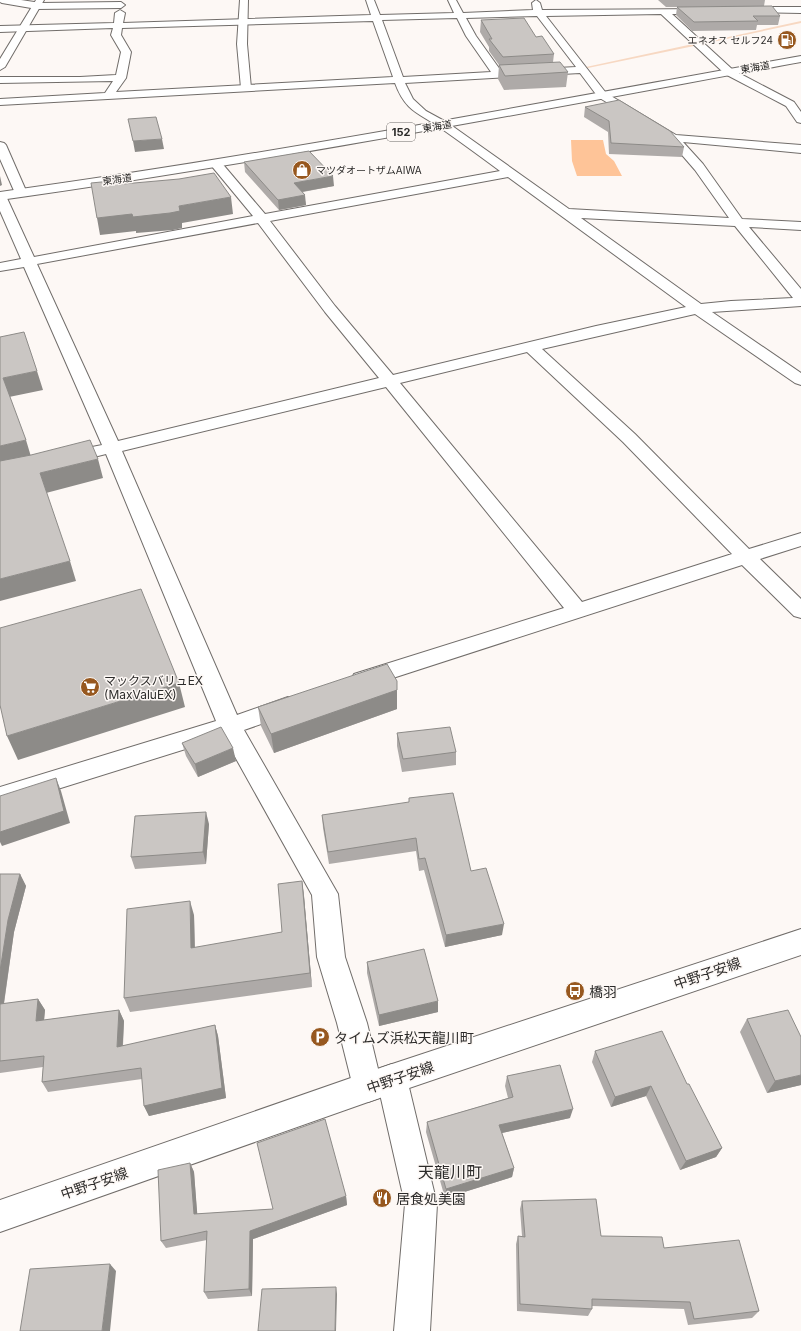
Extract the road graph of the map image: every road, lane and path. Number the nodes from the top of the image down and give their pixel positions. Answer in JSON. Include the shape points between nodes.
{"nodes":[{"id":1,"x":2,"y":0,"type":"edge"},
{"id":2,"x":244,"y":0,"type":"edge"},
{"id":3,"x":370,"y":0,"type":"edge"},
{"id":4,"x":452,"y":0,"type":"edge"},
{"id":5,"x":536,"y":0,"type":"edge"},
{"id":6,"x":122,"y":2,"type":"edge"},
{"id":7,"x":38,"y":4,"type":"edge"},
{"id":8,"x":801,"y":10,"type":"edge"},
{"id":9,"x":663,"y":11,"type":"junction"},
{"id":10,"x":718,"y":11,"type":"edge"},
{"id":11,"x":734,"y":11,"type":"edge"},
{"id":12,"x":540,"y":13,"type":"junction"},
{"id":13,"x":459,"y":16,"type":"junction"},
{"id":14,"x":377,"y":18,"type":"junction"},
{"id":15,"x":244,"y":21,"type":"junction"},
{"id":16,"x":119,"y":26,"type":"junction"},
{"id":17,"x":0,"y":29,"type":"edge"},
{"id":18,"x":24,"y":29,"type":"junction"},
{"id":19,"x":801,"y":59,"type":"edge"},
{"id":20,"x":0,"y":67,"type":"edge"},
{"id":21,"x":581,"y":70,"type":"junction"},
{"id":22,"x":728,"y":72,"type":"junction"},
{"id":23,"x":498,"y":74,"type":"junction"},
{"id":24,"x":121,"y":78,"type":"junction"},
{"id":25,"x":0,"y":80,"type":"edge"},
{"id":26,"x":400,"y":80,"type":"junction"},
{"id":27,"x":246,"y":88,"type":"junction"},
{"id":28,"x":109,"y":95,"type":"junction"},
{"id":29,"x":602,"y":95,"type":"junction"},
{"id":30,"x":0,"y":102,"type":"edge"},
{"id":31,"x":801,"y":120,"type":"edge"},
{"id":32,"x":444,"y":125,"type":"junction"},
{"id":33,"x":673,"y":138,"type":"junction"},
{"id":34,"x":0,"y":145,"type":"edge"},
{"id":35,"x":801,"y":149,"type":"edge"},
{"id":36,"x":216,"y":164,"type":"junction"},
{"id":37,"x":509,"y":174,"type":"junction"},
{"id":38,"x":21,"y":193,"type":"junction"},
{"id":39,"x":0,"y":196,"type":"edge"},
{"id":40,"x":565,"y":213,"type":"junction"},
{"id":41,"x":261,"y":218,"type":"junction"},
{"id":42,"x":738,"y":222,"type":"junction"},
{"id":43,"x":801,"y":226,"type":"edge"},
{"id":44,"x":30,"y":261,"type":"junction"},
{"id":45,"x":0,"y":267,"type":"edge"},
{"id":46,"x":801,"y":298,"type":"edge"},
{"id":47,"x":801,"y":302,"type":"edge"},
{"id":48,"x":698,"y":309,"type":"junction"},
{"id":49,"x":531,"y":346,"type":"junction"},
{"id":50,"x":801,"y":380,"type":"edge"},
{"id":51,"x":388,"y":381,"type":"junction"},
{"id":52,"x":112,"y":448,"type":"junction"},
{"id":53,"x":82,"y":455,"type":"edge"},
{"id":54,"x":801,"y":539,"type":"edge"},
{"id":55,"x":746,"y":557,"type":"junction"},
{"id":56,"x":578,"y":611,"type":"junction"},
{"id":57,"x":801,"y":611,"type":"edge"},
{"id":58,"x":346,"y":686,"type":"edge"},
{"id":59,"x":309,"y":699,"type":"edge"},
{"id":60,"x":230,"y":726,"type":"junction"},
{"id":61,"x":0,"y":797,"type":"edge"},
{"id":62,"x":801,"y":942,"type":"edge"},
{"id":63,"x":380,"y":1083,"type":"junction"},
{"id":64,"x":0,"y":1216,"type":"edge"},
{"id":65,"x":412,"y":1331,"type":"edge"}],
"edges":[{"from":1,"to":7,"type":"main road"},
{"from":2,"to":15,"type":"main road"},
{"from":3,"to":14,"type":"main road"},
{"from":4,"to":13,"type":"main road"},
{"from":5,"to":12,"type":"main road"},
{"from":6,"to":7,"type":"main road"},
{"from":6,"to":16,"type":"main road"},
{"from":7,"to":18,"type":"main road"},
{"from":8,"to":11,"type":"main road"},
{"from":9,"to":10,"type":"main road"},
{"from":9,"to":12,"type":"main road"},
{"from":9,"to":22,"type":"main road"},
{"from":12,"to":13,"type":"main road"},
{"from":12,"to":21,"type":"main road"},
{"from":13,"to":14,"type":"main road"},
{"from":13,"to":23,"type":"main road"},
{"from":14,"to":15,"type":"main road"},
{"from":14,"to":26,"type":"main road"},
{"from":15,"to":16,"type":"main road"},
{"from":15,"to":27,"type":"main road","via":[[242,44]]},
{"from":16,"to":18,"type":"main road"},
{"from":16,"to":24,"type":"main road","via":[[116,35],[126,52]]},
{"from":17,"to":18,"type":"main road"},
{"from":18,"to":20,"type":"main road"},
{"from":19,"to":22,"type":"main road","name":"東海道","number":"152"},
{"from":21,"to":23,"type":"main road"},
{"from":21,"to":29,"type":"main road"},
{"from":22,"to":29,"type":"main road","name":"東海道","number":"152"},
{"from":22,"to":31,"type":"main road","via":[[790,104]]},
{"from":23,"to":26,"type":"main road"},
{"from":24,"to":25,"type":"main road"},
{"from":24,"to":28,"type":"main road"},
{"from":26,"to":27,"type":"main road"},
{"from":26,"to":32,"type":"main road","via":[[409,100],[422,113]]},
{"from":27,"to":28,"type":"main road"},
{"from":28,"to":30,"type":"main road"},
{"from":29,"to":32,"type":"main road","name":"東海道","number":"152"},
{"from":29,"to":33,"type":"main road"},
{"from":32,"to":36,"type":"main road","name":"東海道","number":"152"},
{"from":32,"to":37,"type":"main road"},
{"from":33,"to":35,"type":"main road"},
{"from":33,"to":42,"type":"main road","via":[[699,167]]},
{"from":34,"to":38,"type":"main road"},
{"from":36,"to":38,"type":"main road","name":"東海道","number":"152"},
{"from":36,"to":41,"type":"main road"},
{"from":37,"to":40,"type":"main road"},
{"from":37,"to":41,"type":"main road"},
{"from":38,"to":39,"type":"main road","name":"東海道","number":"152"},
{"from":39,"to":44,"type":"main road"},
{"from":40,"to":42,"type":"main road"},
{"from":40,"to":48,"type":"main road"},
{"from":41,"to":44,"type":"main road"},
{"from":41,"to":51,"type":"main road"},
{"from":42,"to":43,"type":"main road"},
{"from":42,"to":46,"type":"main road"},
{"from":44,"to":45,"type":"main road"},
{"from":44,"to":52,"type":"main road"},
{"from":47,"to":48,"type":"main road"},
{"from":48,"to":49,"type":"main road"},
{"from":48,"to":50,"type":"main road"},
{"from":49,"to":51,"type":"main road"},
{"from":49,"to":55,"type":"main road","via":[[630,438]]},
{"from":51,"to":52,"type":"main road"},
{"from":51,"to":56,"type":"main road"},
{"from":52,"to":53,"type":"main road"},
{"from":52,"to":60,"type":"main road"},
{"from":54,"to":55,"type":"main road"},
{"from":55,"to":56,"type":"main road"},
{"from":55,"to":57,"type":"main road"},
{"from":56,"to":58,"type":"main road"},
{"from":59,"to":60,"type":"main road"},
{"from":60,"to":61,"type":"main road"},
{"from":60,"to":63,"type":"main road","via":[[325,894],[331,957],[352,1023]]},
{"from":62,"to":63,"type":"main road","name":"中野子安線"},
{"from":63,"to":64,"type":"main road","name":"中野子安線"},
{"from":63,"to":65,"type":"main road","via":[[421,1204]]}]}
